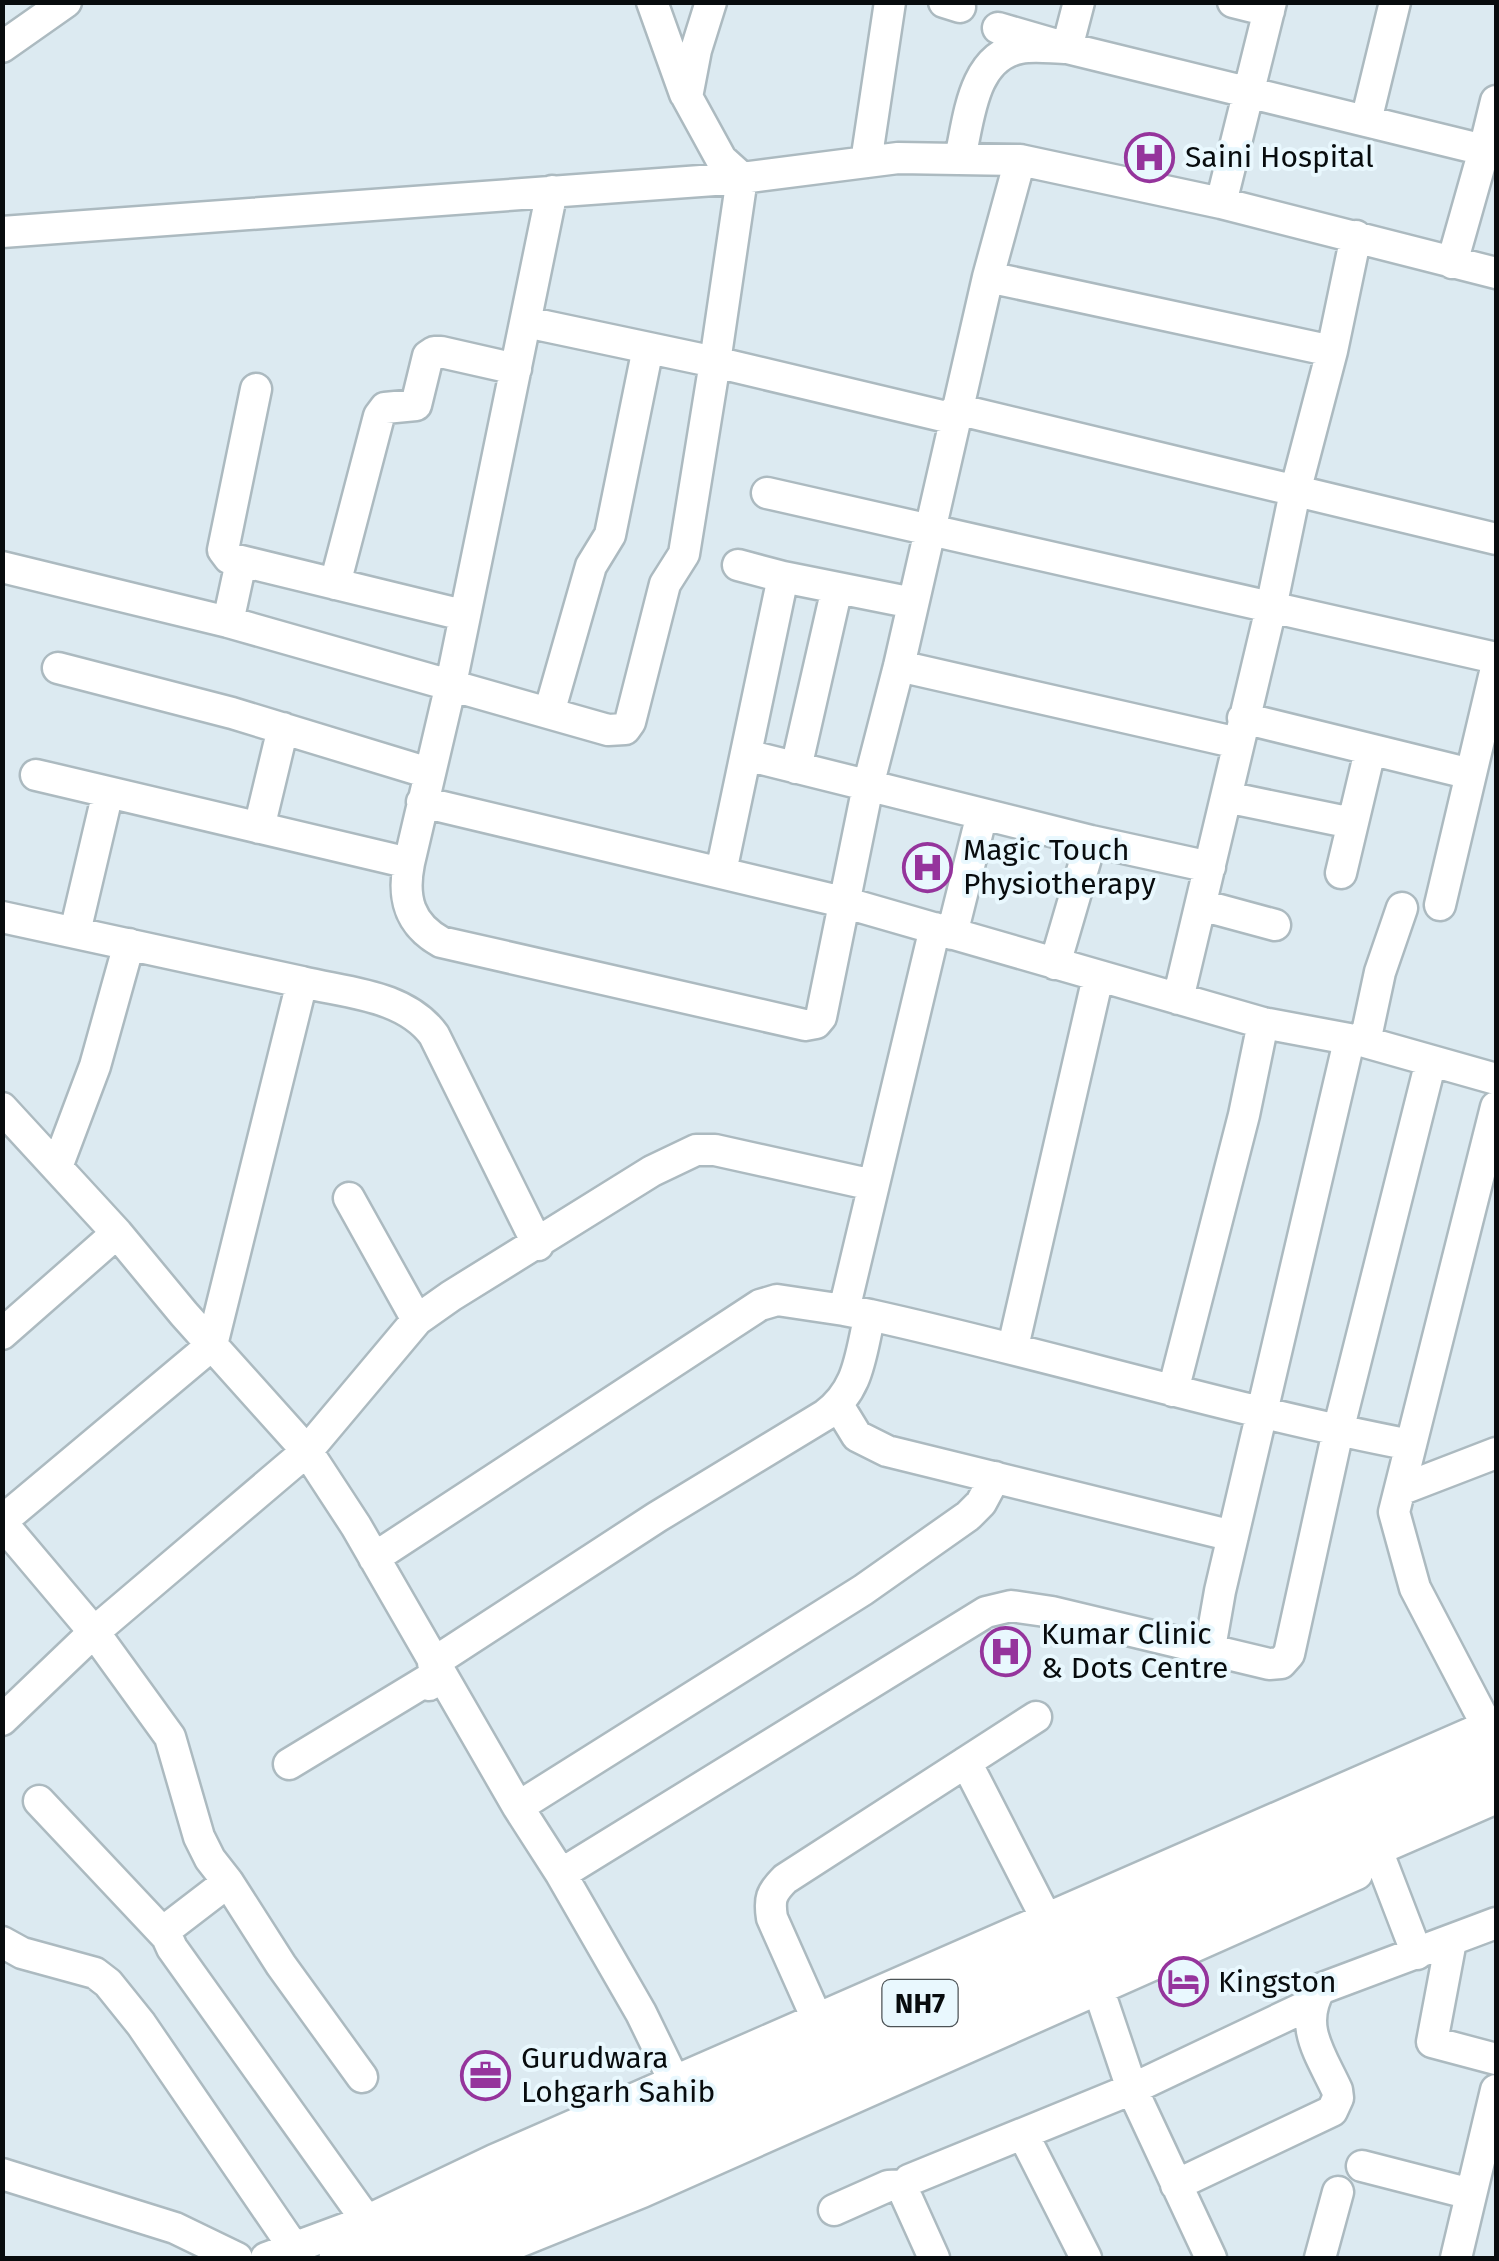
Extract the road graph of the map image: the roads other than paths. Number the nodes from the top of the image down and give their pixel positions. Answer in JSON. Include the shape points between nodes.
{"nodes":[{"id":1,"x":66,"y":2,"type":"edge"},
{"id":2,"x":652,"y":2,"type":"edge"},
{"id":3,"x":711,"y":2,"type":"edge"},
{"id":4,"x":890,"y":2,"type":"edge"},
{"id":5,"x":1079,"y":2,"type":"edge"},
{"id":6,"x":1232,"y":2,"type":"edge"},
{"id":7,"x":1396,"y":2,"type":"edge"},
{"id":8,"x":1270,"y":7,"type":"edge"},
{"id":9,"x":998,"y":28,"type":"dead end"},
{"id":10,"x":2,"y":47,"type":"edge"},
{"id":11,"x":1067,"y":48,"type":"junction"},
{"id":12,"x":1247,"y":90,"type":"junction"},
{"id":13,"x":686,"y":96,"type":"junction"},
{"id":14,"x":1496,"y":101,"type":"edge"},
{"id":15,"x":1366,"y":121,"type":"junction"},
{"id":16,"x":1484,"y":150,"type":"junction"},
{"id":17,"x":960,"y":158,"type":"junction"},
{"id":18,"x":1020,"y":160,"type":"junction"},
{"id":19,"x":866,"y":162,"type":"junction"},
{"id":20,"x":742,"y":178,"type":"junction"},
{"id":21,"x":552,"y":191,"type":"junction"},
{"id":22,"x":1221,"y":203,"type":"junction"},
{"id":23,"x":2,"y":232,"type":"edge"},
{"id":24,"x":1356,"y":236,"type":"junction"},
{"id":25,"x":1452,"y":263,"type":"junction"},
{"id":26,"x":1496,"y":274,"type":"edge"},
{"id":27,"x":988,"y":277,"type":"junction"},
{"id":28,"x":526,"y":322,"type":"junction"},
{"id":29,"x":648,"y":348,"type":"junction"},
{"id":30,"x":1332,"y":351,"type":"junction"},
{"id":31,"x":716,"y":362,"type":"junction"},
{"id":32,"x":516,"y":370,"type":"junction"},
{"id":33,"x":256,"y":390,"type":"dead end"},
{"id":34,"x":956,"y":414,"type":"junction"},
{"id":35,"x":1295,"y":492,"type":"junction"},
{"id":36,"x":767,"y":493,"type":"dead end"},
{"id":37,"x":928,"y":529,"type":"junction"},
{"id":38,"x":1496,"y":539,"type":"edge"},
{"id":39,"x":241,"y":562,"type":"junction"},
{"id":40,"x":738,"y":565,"type":"dead end"},
{"id":41,"x":2,"y":567,"type":"edge"},
{"id":42,"x":784,"y":577,"type":"junction"},
{"id":43,"x":334,"y":584,"type":"junction"},
{"id":44,"x":837,"y":588,"type":"junction"},
{"id":45,"x":913,"y":603,"type":"junction"},
{"id":46,"x":1271,"y":608,"type":"junction"},
{"id":47,"x":463,"y":616,"type":"junction"},
{"id":48,"x":228,"y":622,"type":"junction"},
{"id":49,"x":1496,"y":658,"type":"edge"},
{"id":50,"x":900,"y":666,"type":"junction"},
{"id":51,"x":58,"y":668,"type":"dead end"},
{"id":52,"x":1496,"y":668,"type":"edge"},
{"id":53,"x":451,"y":684,"type":"junction"},
{"id":54,"x":549,"y":712,"type":"junction"},
{"id":55,"x":282,"y":728,"type":"junction"},
{"id":56,"x":1240,"y":730,"type":"junction"},
{"id":57,"x":1370,"y":751,"type":"junction"},
{"id":58,"x":746,"y":756,"type":"junction"},
{"id":59,"x":796,"y":768,"type":"junction"},
{"id":60,"x":1471,"y":774,"type":"junction"},
{"id":61,"x":36,"y":775,"type":"dead end"},
{"id":62,"x":868,"y":786,"type":"junction"},
{"id":63,"x":426,"y":788,"type":"junction"},
{"id":64,"x":108,"y":792,"type":"junction"},
{"id":65,"x":1226,"y":797,"type":"junction"},
{"id":66,"x":982,"y":814,"type":"junction"},
{"id":67,"x":1352,"y":823,"type":"junction"},
{"id":68,"x":260,"y":828,"type":"junction"},
{"id":69,"x":1091,"y":841,"type":"junction"},
{"id":70,"x":408,"y":863,"type":"junction"},
{"id":71,"x":1210,"y":866,"type":"junction"},
{"id":72,"x":721,"y":872,"type":"junction"},
{"id":73,"x":1341,"y":873,"type":"dead end"},
{"id":74,"x":843,"y":902,"type":"junction"},
{"id":75,"x":1201,"y":905,"type":"junction"},
{"id":76,"x":1440,"y":905,"type":"dead end"},
{"id":77,"x":1402,"y":908,"type":"dead end"},
{"id":78,"x":2,"y":917,"type":"edge"},
{"id":79,"x":1275,"y":925,"type":"dead end"},
{"id":80,"x":944,"y":931,"type":"junction"},
{"id":81,"x":75,"y":932,"type":"junction"},
{"id":82,"x":128,"y":944,"type":"junction"},
{"id":83,"x":1056,"y":964,"type":"junction"},
{"id":84,"x":1098,"y":976,"type":"junction"},
{"id":85,"x":302,"y":982,"type":"junction"},
{"id":86,"x":1178,"y":999,"type":"junction"},
{"id":87,"x":1263,"y":1022,"type":"junction"},
{"id":88,"x":1357,"y":1041,"type":"junction"},
{"id":89,"x":1431,"y":1061,"type":"junction"},
{"id":90,"x":1496,"y":1079,"type":"edge"},
{"id":91,"x":1496,"y":1106,"type":"edge"},
{"id":92,"x":7,"y":1122,"type":"edge"},
{"id":93,"x":57,"y":1167,"type":"junction"},
{"id":94,"x":874,"y":1185,"type":"junction"},
{"id":95,"x":349,"y":1198,"type":"dead end"},
{"id":96,"x":1483,"y":1206,"type":"edge"},
{"id":97,"x":117,"y":1232,"type":"junction"},
{"id":98,"x":538,"y":1245,"type":"junction"},
{"id":99,"x":857,"y":1312,"type":"junction"},
{"id":100,"x":417,"y":1320,"type":"junction"},
{"id":101,"x":2,"y":1334,"type":"edge"},
{"id":102,"x":212,"y":1345,"type":"junction"},
{"id":103,"x":1012,"y":1347,"type":"junction"},
{"id":104,"x":1173,"y":1391,"type":"junction"},
{"id":105,"x":838,"y":1405,"type":"junction"},
{"id":106,"x":1262,"y":1411,"type":"junction"},
{"id":107,"x":1338,"y":1431,"type":"junction"},
{"id":108,"x":1411,"y":1445,"type":"junction"},
{"id":109,"x":307,"y":1451,"type":"junction"},
{"id":110,"x":1496,"y":1453,"type":"edge"},
{"id":111,"x":995,"y":1477,"type":"junction"},
{"id":112,"x":1400,"y":1490,"type":"junction"},
{"id":113,"x":2,"y":1522,"type":"edge"},
{"id":114,"x":1233,"y":1536,"type":"junction"},
{"id":115,"x":374,"y":1558,"type":"junction"},
{"id":116,"x":94,"y":1632,"type":"junction"},
{"id":117,"x":1210,"y":1648,"type":"junction"},
{"id":118,"x":434,"y":1672,"type":"junction"},
{"id":119,"x":1036,"y":1717,"type":"dead end"},
{"id":120,"x":2,"y":1720,"type":"edge"},
{"id":121,"x":1494,"y":1735,"type":"edge"},
{"id":122,"x":966,"y":1762,"type":"junction"},
{"id":123,"x":289,"y":1764,"type":"dead end"},
{"id":124,"x":1496,"y":1790,"type":"edge"},
{"id":125,"x":38,"y":1801,"type":"dead end"},
{"id":126,"x":518,"y":1807,"type":"junction"},
{"id":127,"x":1496,"y":1811,"type":"edge"},
{"id":128,"x":1382,"y":1863,"type":"junction"},
{"id":129,"x":561,"y":1874,"type":"junction"},
{"id":130,"x":228,"y":1882,"type":"junction"},
{"id":131,"x":1047,"y":1920,"type":"junction"},
{"id":132,"x":1496,"y":1923,"type":"edge"},
{"id":133,"x":167,"y":1937,"type":"junction"},
{"id":134,"x":1451,"y":1941,"type":"junction"},
{"id":135,"x":2,"y":1942,"type":"edge"},
{"id":136,"x":1417,"y":1954,"type":"junction"},
{"id":137,"x":1095,"y":1978,"type":"junction"},
{"id":138,"x":1311,"y":2004,"type":"junction"},
{"id":139,"x":817,"y":2019,"type":"junction"},
{"id":140,"x":1496,"y":2059,"type":"edge"},
{"id":141,"x":362,"y":2077,"type":"dead end"},
{"id":142,"x":846,"y":2087,"type":"junction"},
{"id":143,"x":1132,"y":2089,"type":"junction"},
{"id":144,"x":1496,"y":2090,"type":"edge"},
{"id":145,"x":687,"y":2108,"type":"junction"},
{"id":146,"x":1024,"y":2134,"type":"junction"},
{"id":147,"x":1362,"y":2166,"type":"dead end"},
{"id":148,"x":2,"y":2174,"type":"edge"},
{"id":149,"x":1176,"y":2184,"type":"junction"},
{"id":150,"x":905,"y":2185,"type":"junction"},
{"id":151,"x":1338,"y":2192,"type":"dead end"},
{"id":152,"x":1471,"y":2194,"type":"junction"},
{"id":153,"x":834,"y":2210,"type":"dead end"},
{"id":154,"x":378,"y":2245,"type":"edge"},
{"id":155,"x":532,"y":2248,"type":"edge"},
{"id":156,"x":280,"y":2253,"type":"edge"},
{"id":157,"x":237,"y":2258,"type":"edge"},
{"id":158,"x":480,"y":2258,"type":"edge"},
{"id":159,"x":934,"y":2258,"type":"edge"},
{"id":160,"x":1086,"y":2258,"type":"edge"},
{"id":161,"x":1211,"y":2258,"type":"edge"},
{"id":162,"x":1320,"y":2258,"type":"edge"},
{"id":163,"x":1456,"y":2258,"type":"edge"}],
"edges":[{"from":1,"to":10,"type":"street"},
{"from":2,"to":13,"type":"street"},
{"from":3,"to":13,"type":"street"},
{"from":4,"to":19,"type":"street"},
{"from":5,"to":11,"type":"street"},
{"from":6,"to":8,"type":"street"},
{"from":7,"to":15,"type":"street"},
{"from":8,"to":12,"type":"street"},
{"from":9,"to":11,"type":"street"},
{"from":11,"to":12,"type":"street"},
{"from":11,"to":17,"type":"street","via":[[1019,48],[992,63],[976,89]]},
{"from":12,"to":15,"type":"street"},
{"from":12,"to":22,"type":"street"},
{"from":13,"to":20,"type":"street","via":[[721,159]]},
{"from":14,"to":16,"type":"street"},
{"from":15,"to":16,"type":"street"},
{"from":16,"to":25,"type":"street"},
{"from":17,"to":18,"type":"street"},
{"from":17,"to":19,"type":"street"},
{"from":18,"to":22,"type":"street"},
{"from":18,"to":27,"type":"street"},
{"from":19,"to":20,"type":"street"},
{"from":20,"to":21,"type":"street"},
{"from":20,"to":31,"type":"street"},
{"from":21,"to":23,"type":"street"},
{"from":21,"to":28,"type":"street"},
{"from":22,"to":24,"type":"street"},
{"from":24,"to":25,"type":"street"},
{"from":24,"to":30,"type":"street"},
{"from":25,"to":26,"type":"street"},
{"from":27,"to":30,"type":"street"},
{"from":27,"to":34,"type":"street"},
{"from":28,"to":29,"type":"street"},
{"from":28,"to":32,"type":"street"},
{"from":29,"to":31,"type":"street"},
{"from":29,"to":54,"type":"street","via":[[610,535],[591,566]]},
{"from":30,"to":35,"type":"street"},
{"from":31,"to":34,"type":"street"},
{"from":31,"to":54,"type":"street","via":[[684,554],[665,584],[630,722],[608,730]]},
{"from":32,"to":43,"type":"street","via":[[442,352],[428,356],[416,405],[385,408],[379,416]]},
{"from":32,"to":47,"type":"street"},
{"from":33,"to":39,"type":"street","via":[[223,550]]},
{"from":34,"to":35,"type":"street"},
{"from":34,"to":37,"type":"street"},
{"from":35,"to":38,"type":"street"},
{"from":35,"to":46,"type":"street"},
{"from":36,"to":37,"type":"street"},
{"from":37,"to":45,"type":"street"},
{"from":37,"to":46,"type":"street"},
{"from":39,"to":43,"type":"street"},
{"from":39,"to":48,"type":"street"},
{"from":40,"to":42,"type":"street"},
{"from":41,"to":48,"type":"street"},
{"from":42,"to":44,"type":"street"},
{"from":42,"to":58,"type":"street"},
{"from":43,"to":47,"type":"street"},
{"from":44,"to":45,"type":"street"},
{"from":44,"to":59,"type":"street"},
{"from":45,"to":50,"type":"street"},
{"from":46,"to":49,"type":"street"},
{"from":46,"to":56,"type":"street"},
{"from":47,"to":53,"type":"street"},
{"from":48,"to":53,"type":"street"},
{"from":50,"to":56,"type":"street"},
{"from":50,"to":62,"type":"street"},
{"from":51,"to":55,"type":"street"},
{"from":52,"to":60,"type":"street"},
{"from":53,"to":54,"type":"street"},
{"from":53,"to":63,"type":"street"},
{"from":55,"to":63,"type":"street"},
{"from":55,"to":68,"type":"street"},
{"from":56,"to":57,"type":"street"},
{"from":56,"to":65,"type":"street"},
{"from":57,"to":60,"type":"street"},
{"from":57,"to":67,"type":"street"},
{"from":58,"to":59,"type":"street"},
{"from":58,"to":72,"type":"street"},
{"from":59,"to":62,"type":"street"},
{"from":60,"to":76,"type":"street"},
{"from":61,"to":64,"type":"street"},
{"from":62,"to":66,"type":"street"},
{"from":62,"to":74,"type":"street"},
{"from":63,"to":70,"type":"street"},
{"from":63,"to":72,"type":"street"},
{"from":64,"to":68,"type":"street"},
{"from":64,"to":81,"type":"street"},
{"from":65,"to":67,"type":"street"},
{"from":65,"to":71,"type":"street"},
{"from":66,"to":69,"type":"street"},
{"from":66,"to":80,"type":"street"},
{"from":67,"to":73,"type":"street"},
{"from":68,"to":70,"type":"street"},
{"from":69,"to":71,"type":"street"},
{"from":69,"to":83,"type":"street"},
{"from":70,"to":74,"type":"street","via":[[412,913],[422,931],[441,942],[805,1025],[821,1017]]},
{"from":71,"to":75,"type":"street"},
{"from":72,"to":74,"type":"street"},
{"from":74,"to":80,"type":"street"},
{"from":75,"to":79,"type":"street"},
{"from":75,"to":86,"type":"street"},
{"from":77,"to":88,"type":"street"},
{"from":78,"to":81,"type":"street"},
{"from":80,"to":83,"type":"street"},
{"from":80,"to":94,"type":"street"},
{"from":81,"to":82,"type":"street"},
{"from":82,"to":85,"type":"street"},
{"from":82,"to":93,"type":"street","via":[[95,1066]]},
{"from":83,"to":84,"type":"street"},
{"from":84,"to":86,"type":"street"},
{"from":84,"to":103,"type":"street"},
{"from":85,"to":98,"type":"street","via":[[396,1004],[424,1021]]},
{"from":85,"to":102,"type":"street"},
{"from":86,"to":87,"type":"street"},
{"from":87,"to":88,"type":"street"},
{"from":87,"to":104,"type":"street"},
{"from":88,"to":89,"type":"street"},
{"from":88,"to":106,"type":"street"},
{"from":89,"to":90,"type":"street"},
{"from":89,"to":107,"type":"street"},
{"from":91,"to":96,"type":"street"},
{"from":92,"to":93,"type":"street"},
{"from":93,"to":97,"type":"street"},
{"from":94,"to":98,"type":"street","via":[[696,1150]]},
{"from":94,"to":99,"type":"street"},
{"from":95,"to":100,"type":"street"},
{"from":96,"to":108,"type":"street"},
{"from":97,"to":101,"type":"street"},
{"from":97,"to":102,"type":"street"},
{"from":98,"to":100,"type":"street"},
{"from":99,"to":103,"type":"street"},
{"from":99,"to":105,"type":"street","via":[[853,1384]]},
{"from":99,"to":115,"type":"street","via":[[777,1300],[760,1305]]},
{"from":100,"to":109,"type":"street"},
{"from":102,"to":109,"type":"street"},
{"from":102,"to":113,"type":"street"},
{"from":103,"to":104,"type":"street"},
{"from":104,"to":106,"type":"street"},
{"from":105,"to":111,"type":"street","via":[[848,1426],[870,1444]]},
{"from":105,"to":118,"type":"street","via":[[657,1517]]},
{"from":106,"to":107,"type":"street"},
{"from":106,"to":114,"type":"street"},
{"from":107,"to":108,"type":"street"},
{"from":107,"to":117,"type":"street","via":[[1289,1654],[1269,1664]]},
{"from":108,"to":112,"type":"street"},
{"from":109,"to":115,"type":"street"},
{"from":109,"to":116,"type":"street"},
{"from":110,"to":112,"type":"street"},
{"from":111,"to":114,"type":"street"},
{"from":111,"to":126,"type":"street","via":[[968,1516],[863,1590]]},
{"from":112,"to":121,"type":"street","via":[[1394,1512],[1414,1588]]},
{"from":113,"to":116,"type":"street"},
{"from":114,"to":117,"type":"street"},
{"from":115,"to":118,"type":"street"},
{"from":116,"to":120,"type":"street"},
{"from":116,"to":130,"type":"street","via":[[170,1737],[199,1837]]},
{"from":117,"to":129,"type":"street","via":[[1052,1612],[1011,1606],[986,1612]]},
{"from":118,"to":123,"type":"street"},
{"from":118,"to":126,"type":"street"},
{"from":119,"to":122,"type":"street"},
{"from":121,"to":131,"type":"street"},
{"from":121,"to":145,"type":"highway","number":"NH7"},
{"from":122,"to":131,"type":"street"},
{"from":122,"to":139,"type":"street","via":[[772,1892],[772,1918]]},
{"from":124,"to":137,"type":"highway","number":"NH7"},
{"from":125,"to":133,"type":"street"},
{"from":126,"to":129,"type":"street"},
{"from":127,"to":128,"type":"street"},
{"from":128,"to":136,"type":"street"},
{"from":128,"to":137,"type":"street"},
{"from":129,"to":145,"type":"street","via":[[642,2013]]},
{"from":130,"to":133,"type":"street","via":[[168,1928]]},
{"from":130,"to":141,"type":"street"},
{"from":131,"to":139,"type":"street"},
{"from":132,"to":134,"type":"street"},
{"from":133,"to":154,"type":"street"},
{"from":134,"to":136,"type":"street"},
{"from":134,"to":140,"type":"street","via":[[1432,2042]]},
{"from":135,"to":156,"type":"street","via":[[108,1983],[141,2024]]},
{"from":136,"to":138,"type":"street","via":[[1332,1983]]},
{"from":137,"to":142,"type":"highway","number":"NH7"},
{"from":137,"to":143,"type":"street"},
{"from":138,"to":143,"type":"street"},
{"from":138,"to":149,"type":"street","via":[[1312,2034],[1337,2090],[1332,2111]]},
{"from":139,"to":145,"type":"street"},
{"from":142,"to":145,"type":"highway","number":"NH7"},
{"from":142,"to":155,"type":"street"},
{"from":143,"to":146,"type":"street"},
{"from":143,"to":149,"type":"street"},
{"from":144,"to":152,"type":"street"},
{"from":145,"to":154,"type":"highway","number":"NH7"},
{"from":146,"to":150,"type":"street"},
{"from":146,"to":160,"type":"street"},
{"from":147,"to":152,"type":"street"},
{"from":148,"to":157,"type":"street","via":[[175,2228]]},
{"from":149,"to":161,"type":"street"},
{"from":150,"to":153,"type":"street"},
{"from":150,"to":159,"type":"street"},
{"from":151,"to":162,"type":"street"},
{"from":152,"to":163,"type":"street"},
{"from":154,"to":156,"type":"street"},
{"from":155,"to":158,"type":"street"}]}
